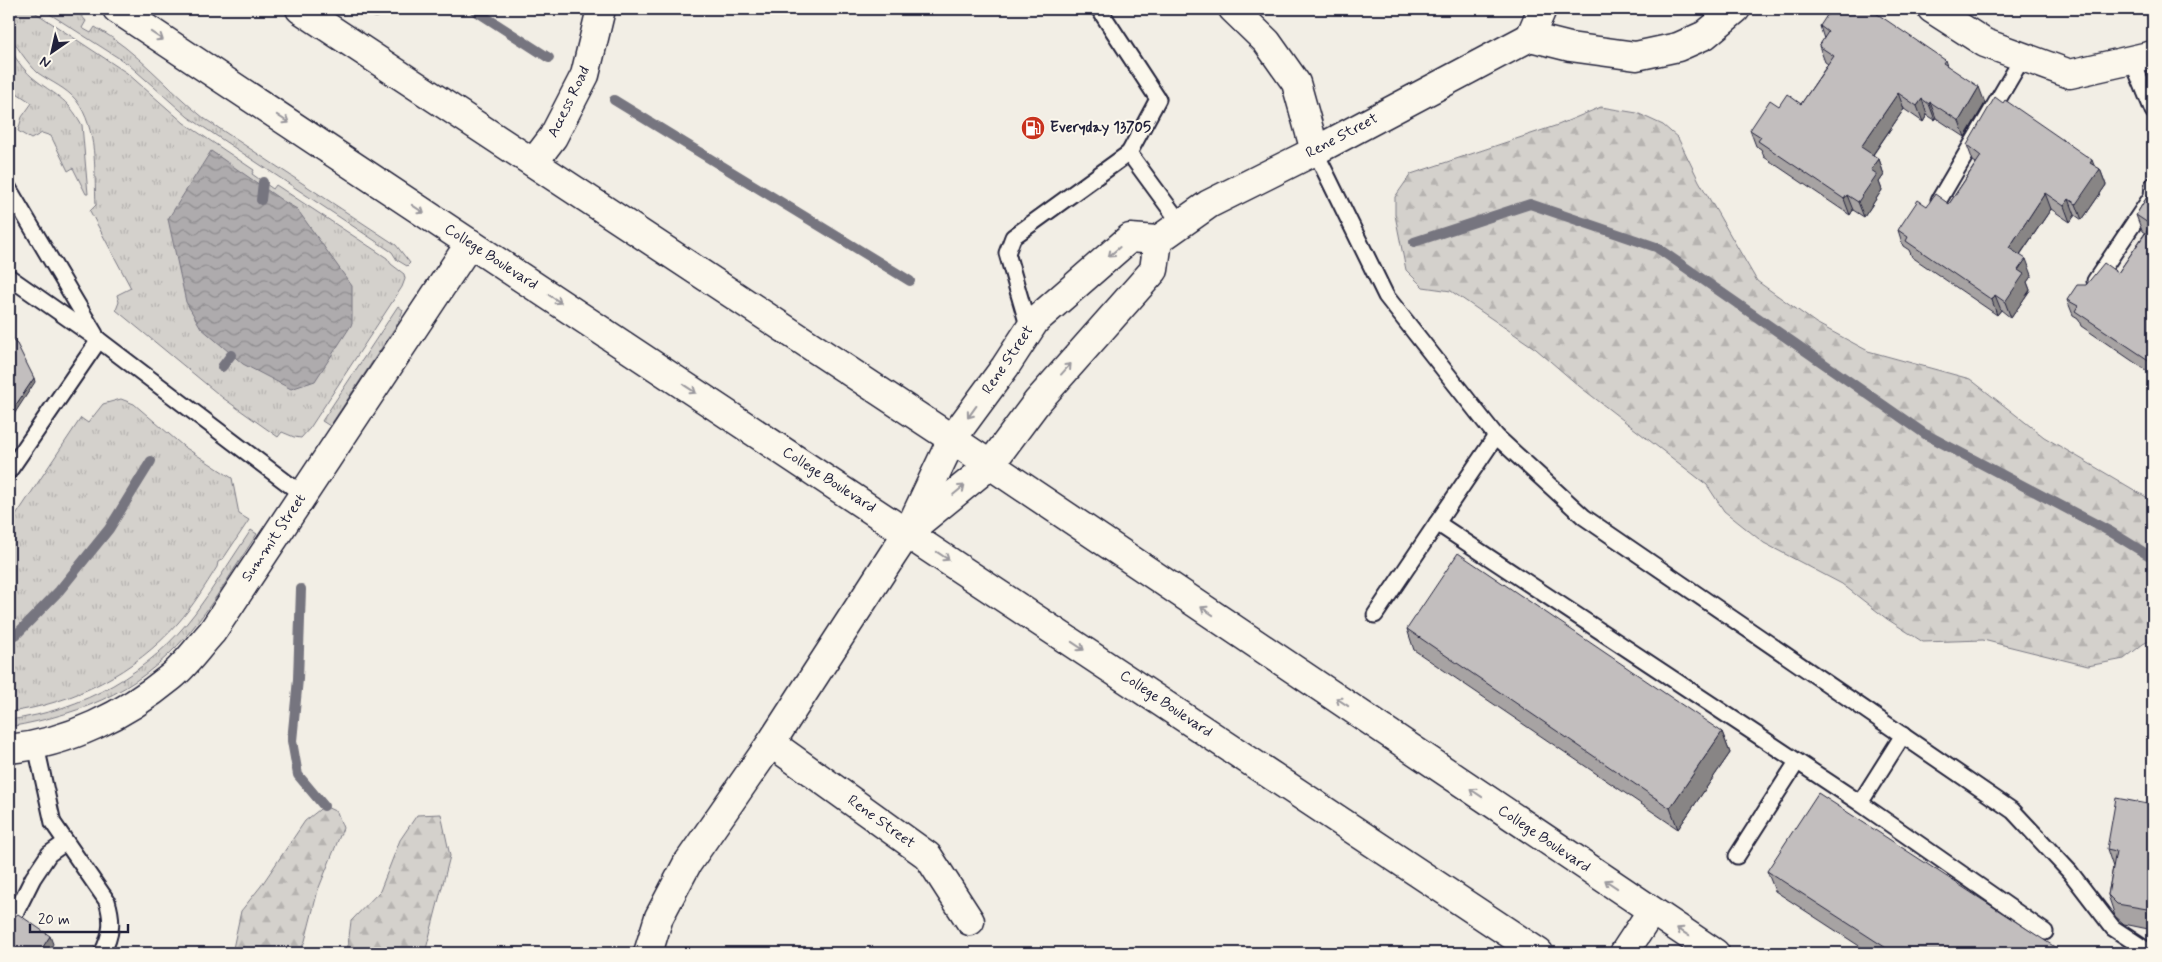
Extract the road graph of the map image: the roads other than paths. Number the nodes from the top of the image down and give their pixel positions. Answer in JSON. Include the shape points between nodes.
{"nodes":[{"id":1,"x":117,"y":9,"type":"edge"},
{"id":2,"x":300,"y":9,"type":"edge"},
{"id":3,"x":601,"y":9,"type":"edge"},
{"id":4,"x":1100,"y":9,"type":"edge"},
{"id":5,"x":1233,"y":9,"type":"edge"},
{"id":6,"x":1542,"y":9,"type":"edge"},
{"id":7,"x":1736,"y":9,"type":"edge"},
{"id":8,"x":1932,"y":9,"type":"edge"},
{"id":9,"x":1530,"y":37,"type":"junction"},
{"id":10,"x":2023,"y":57,"type":"junction"},
{"id":11,"x":2143,"y":57,"type":"edge"},
{"id":12,"x":2153,"y":111,"type":"edge"},
{"id":13,"x":1315,"y":151,"type":"junction"},
{"id":14,"x":1128,"y":153,"type":"junction"},
{"id":15,"x":534,"y":162,"type":"junction"},
{"id":16,"x":2153,"y":185,"type":"edge"},
{"id":17,"x":9,"y":189,"type":"edge"},
{"id":18,"x":1939,"y":200,"type":"edge"},
{"id":19,"x":1181,"y":224,"type":"junction"},
{"id":20,"x":1158,"y":240,"type":"junction"},
{"id":21,"x":470,"y":244,"type":"junction"},
{"id":22,"x":9,"y":277,"type":"edge"},
{"id":23,"x":2087,"y":293,"type":"edge"},
{"id":24,"x":1029,"y":329,"type":"junction"},
{"id":25,"x":99,"y":340,"type":"junction"},
{"id":26,"x":1496,"y":436,"type":"junction"},
{"id":27,"x":952,"y":439,"type":"junction"},
{"id":28,"x":990,"y":465,"type":"junction"},
{"id":29,"x":9,"y":470,"type":"edge"},
{"id":30,"x":303,"y":495,"type":"junction"},
{"id":31,"x":1437,"y":523,"type":"junction"},
{"id":32,"x":908,"y":532,"type":"junction"},
{"id":33,"x":1375,"y":615,"type":"dead end"},
{"id":34,"x":1903,"y":735,"type":"junction"},
{"id":35,"x":771,"y":743,"type":"junction"},
{"id":36,"x":36,"y":746,"type":"junction"},
{"id":37,"x":9,"y":748,"type":"edge"},
{"id":38,"x":1797,"y":762,"type":"junction"},
{"id":39,"x":1860,"y":803,"type":"junction"},
{"id":40,"x":66,"y":842,"type":"junction"},
{"id":41,"x":1737,"y":856,"type":"dead end"},
{"id":42,"x":1651,"y":912,"type":"junction"},
{"id":43,"x":13,"y":918,"type":"edge"},
{"id":44,"x":970,"y":921,"type":"dead end"},
{"id":45,"x":2045,"y":932,"type":"dead end"},
{"id":46,"x":102,"y":953,"type":"edge"},
{"id":47,"x":648,"y":953,"type":"edge"},
{"id":48,"x":1540,"y":953,"type":"edge"},
{"id":49,"x":1624,"y":953,"type":"edge"},
{"id":50,"x":1715,"y":953,"type":"edge"},
{"id":51,"x":2151,"y":953,"type":"edge"}],
"edges":[{"from":1,"to":21,"type":"street","name":"College Boulevard","one_way":true},
{"from":2,"to":15,"type":"street","name":"College Boulevard"},
{"from":3,"to":15,"type":"street","name":"Access Road","via":[[585,75],[553,137]]},
{"from":4,"to":14,"type":"lane","via":[[1158,99]]},
{"from":5,"to":13,"type":"street","via":[[1267,42],[1296,83]]},
{"from":6,"to":9,"type":"street"},
{"from":7,"to":9,"type":"street","via":[[1705,35],[1678,47],[1636,56],[1570,48]]},
{"from":8,"to":10,"type":"street","via":[[1985,43]]},
{"from":9,"to":13,"type":"street","name":"Rene Street"},
{"from":10,"to":11,"type":"street","via":[[2070,74]]},
{"from":10,"to":18,"type":"lane"},
{"from":11,"to":12,"type":"lane"},
{"from":13,"to":19,"type":"street","name":"Rene Street","via":[[1209,204]]},
{"from":13,"to":26,"type":"lane","via":[[1386,296]]},
{"from":14,"to":19,"type":"lane"},
{"from":14,"to":24,"type":"lane","via":[[1013,237],[1007,253]]},
{"from":15,"to":27,"type":"street","name":"College Boulevard"},
{"from":16,"to":23,"type":"lane","via":[[2152,196]]},
{"from":17,"to":25,"type":"lane"},
{"from":19,"to":20,"type":"street","name":"Rene Street"},
{"from":20,"to":24,"type":"street","name":"Rene Street","one_way":true,"via":[[1130,238]]},
{"from":28,"to":20,"type":"street","name":"Rene Street","one_way":true,"via":[[1037,402],[1154,270]]},
{"from":21,"to":30,"type":"street","name":"Summit Street"},
{"from":21,"to":32,"type":"street","name":"College Boulevard","one_way":true},
{"from":22,"to":25,"type":"lane"},
{"from":24,"to":27,"type":"street","name":"Rene Street","one_way":true},
{"from":25,"to":29,"type":"lane"},
{"from":25,"to":30,"type":"lane"},
{"from":26,"to":31,"type":"lane"},
{"from":26,"to":34,"type":"lane","via":[[1584,517]]},
{"from":27,"to":28,"type":"street","name":"College Boulevard"},
{"from":27,"to":32,"type":"street","name":"Rene Street"},
{"from":32,"to":28,"type":"street","name":"Rene Street","one_way":true},
{"from":42,"to":28,"type":"street","name":"College Boulevard","one_way":true},
{"from":30,"to":36,"type":"street","name":"Summit Street","via":[[212,632],[172,676],[124,711]]},
{"from":31,"to":33,"type":"lane"},
{"from":31,"to":38,"type":"lane"},
{"from":32,"to":35,"type":"street","name":"Rene Street"},
{"from":32,"to":48,"type":"street","name":"College Boulevard","one_way":true},
{"from":34,"to":39,"type":"lane"},
{"from":34,"to":51,"type":"lane","via":[[2013,811],[2070,872],[2112,928]]},
{"from":35,"to":44,"type":"street","name":"Rene Street","via":[[928,856]]},
{"from":35,"to":47,"type":"street","name":"Rene Street","via":[[687,864],[659,917]]},
{"from":36,"to":37,"type":"street","name":"Summit Street"},
{"from":36,"to":40,"type":"lane","via":[[53,823]]},
{"from":38,"to":39,"type":"lane"},
{"from":38,"to":41,"type":"lane"},
{"from":39,"to":45,"type":"lane"},
{"from":40,"to":43,"type":"lane","via":[[49,854]]},
{"from":40,"to":46,"type":"lane","via":[[107,901],[111,928]]},
{"from":42,"to":49,"type":"street"},
{"from":50,"to":42,"type":"street","name":"College Boulevard","one_way":true}]}
